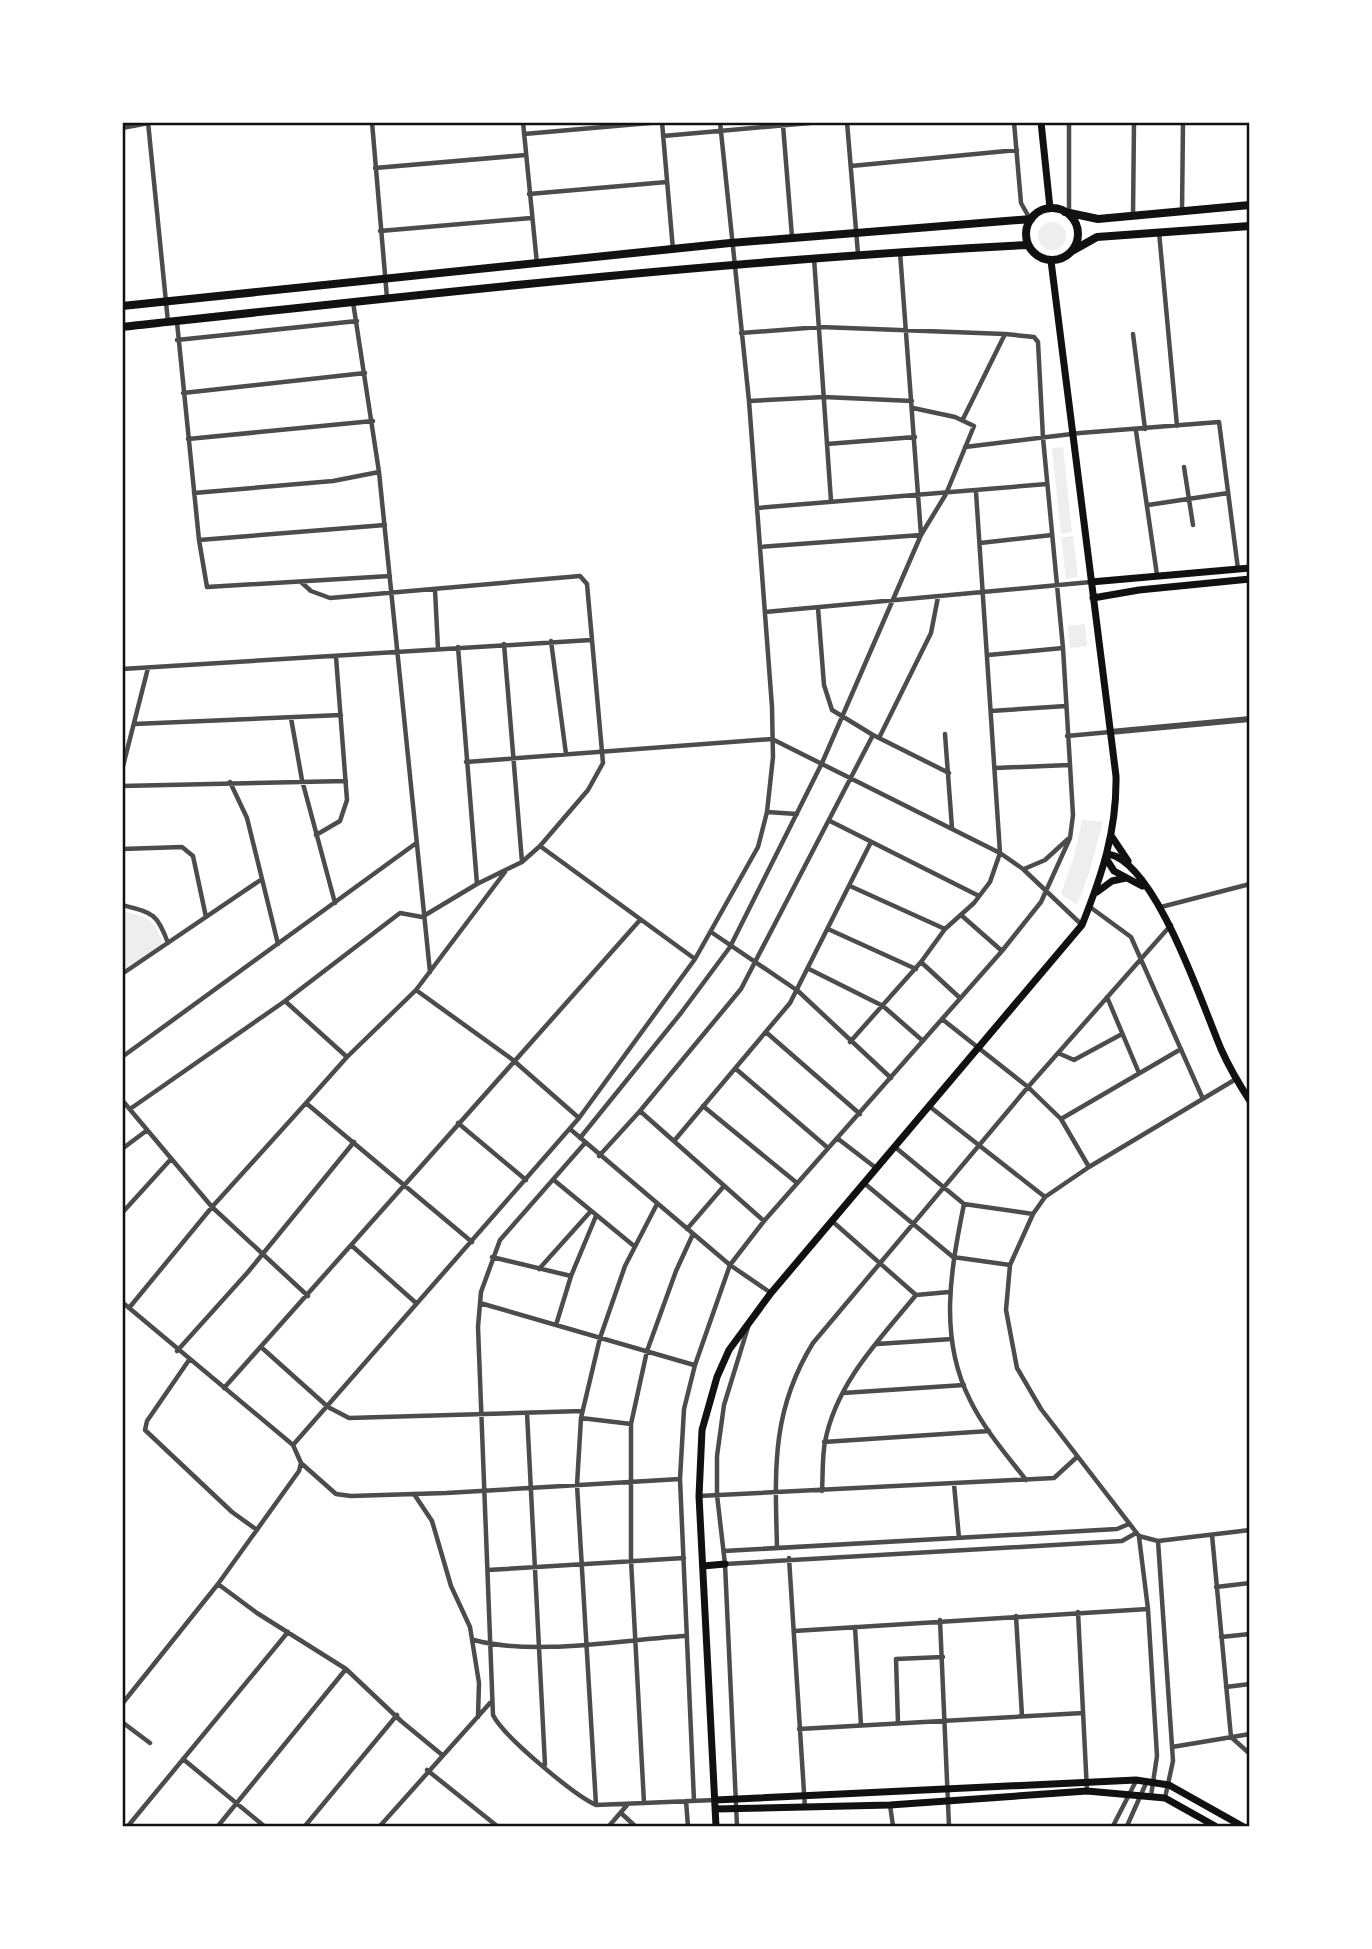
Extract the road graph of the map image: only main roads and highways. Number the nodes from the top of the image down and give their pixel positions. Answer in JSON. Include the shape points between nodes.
{"nodes":[{"id":1,"x":1041,"y":122,"type":"edge"},
{"id":2,"x":1250,"y":205,"type":"edge"},
{"id":3,"x":1050,"y":208,"type":"junction"},
{"id":4,"x":1067,"y":213,"type":"junction"},
{"id":5,"x":1031,"y":219,"type":"junction"},
{"id":6,"x":1250,"y":226,"type":"edge"},
{"id":7,"x":1028,"y":245,"type":"junction"},
{"id":8,"x":1072,"y":251,"type":"junction"},
{"id":9,"x":1051,"y":261,"type":"junction"},
{"id":10,"x":122,"y":306,"type":"edge"},
{"id":11,"x":122,"y":327,"type":"edge"},
{"id":12,"x":1250,"y":568,"type":"edge"},
{"id":13,"x":1250,"y":579,"type":"edge"},
{"id":14,"x":1091,"y":582,"type":"junction"},
{"id":15,"x":1093,"y":598,"type":"junction"},
{"id":16,"x":1112,"y":837,"type":"junction"},
{"id":17,"x":1107,"y":857,"type":"junction"},
{"id":18,"x":1130,"y":875,"type":"junction"},
{"id":19,"x":1094,"y":895,"type":"junction"},
{"id":20,"x":1250,"y":1101,"type":"edge"},
{"id":21,"x":725,"y":1564,"type":"road end"},
{"id":22,"x":703,"y":1566,"type":"junction"},
{"id":23,"x":715,"y":1800,"type":"junction"},
{"id":24,"x":715,"y":1809,"type":"junction"},
{"id":25,"x":716,"y":1826,"type":"edge"},
{"id":26,"x":1215,"y":1826,"type":"edge"},
{"id":27,"x":1242,"y":1826,"type":"edge"}],
"edges":[{"from":1,"to":3,"type":"main road"},
{"from":2,"to":4,"type":"main road","via":[[1098,219]]},
{"from":3,"to":4,"type":"main road"},
{"from":3,"to":5,"type":"main road"},
{"from":4,"to":8,"type":"main road","via":[[1078,230]]},
{"from":5,"to":7,"type":"main road"},
{"from":5,"to":10,"type":"main road","via":[[730,243]]},
{"from":6,"to":8,"type":"main road","via":[[1097,237]]},
{"from":7,"to":9,"type":"main road","via":[[1037,256]]},
{"from":7,"to":11,"type":"main road","via":[[814,257]]},
{"from":8,"to":9,"type":"main road"},
{"from":9,"to":14,"type":"main road"},
{"from":12,"to":14,"type":"main road"},
{"from":13,"to":15,"type":"main road"},
{"from":14,"to":15,"type":"main road"},
{"from":15,"to":16,"type":"main road","via":[[1116,776]]},
{"from":16,"to":17,"type":"main road"},
{"from":16,"to":18,"type":"main road"},
{"from":17,"to":18,"type":"main road","via":[[1114,871]]},
{"from":17,"to":18,"type":"main road","via":[[1120,858]]},
{"from":17,"to":19,"type":"main road"},
{"from":18,"to":19,"type":"main road"},
{"from":18,"to":20,"type":"main road","via":[[1161,907],[1171,925],[1236,1079]]},
{"from":19,"to":22,"type":"main road","via":[[1082,925],[771,1293],[729,1350],[702,1430]]},
{"from":21,"to":22,"type":"main road"},
{"from":22,"to":23,"type":"main road"},
{"from":23,"to":24,"type":"main road"},
{"from":23,"to":27,"type":"main road","via":[[1136,1780],[1169,1785]]},
{"from":24,"to":25,"type":"main road"},
{"from":24,"to":26,"type":"main road","via":[[890,1805],[1087,1791],[1165,1798]]}]}
